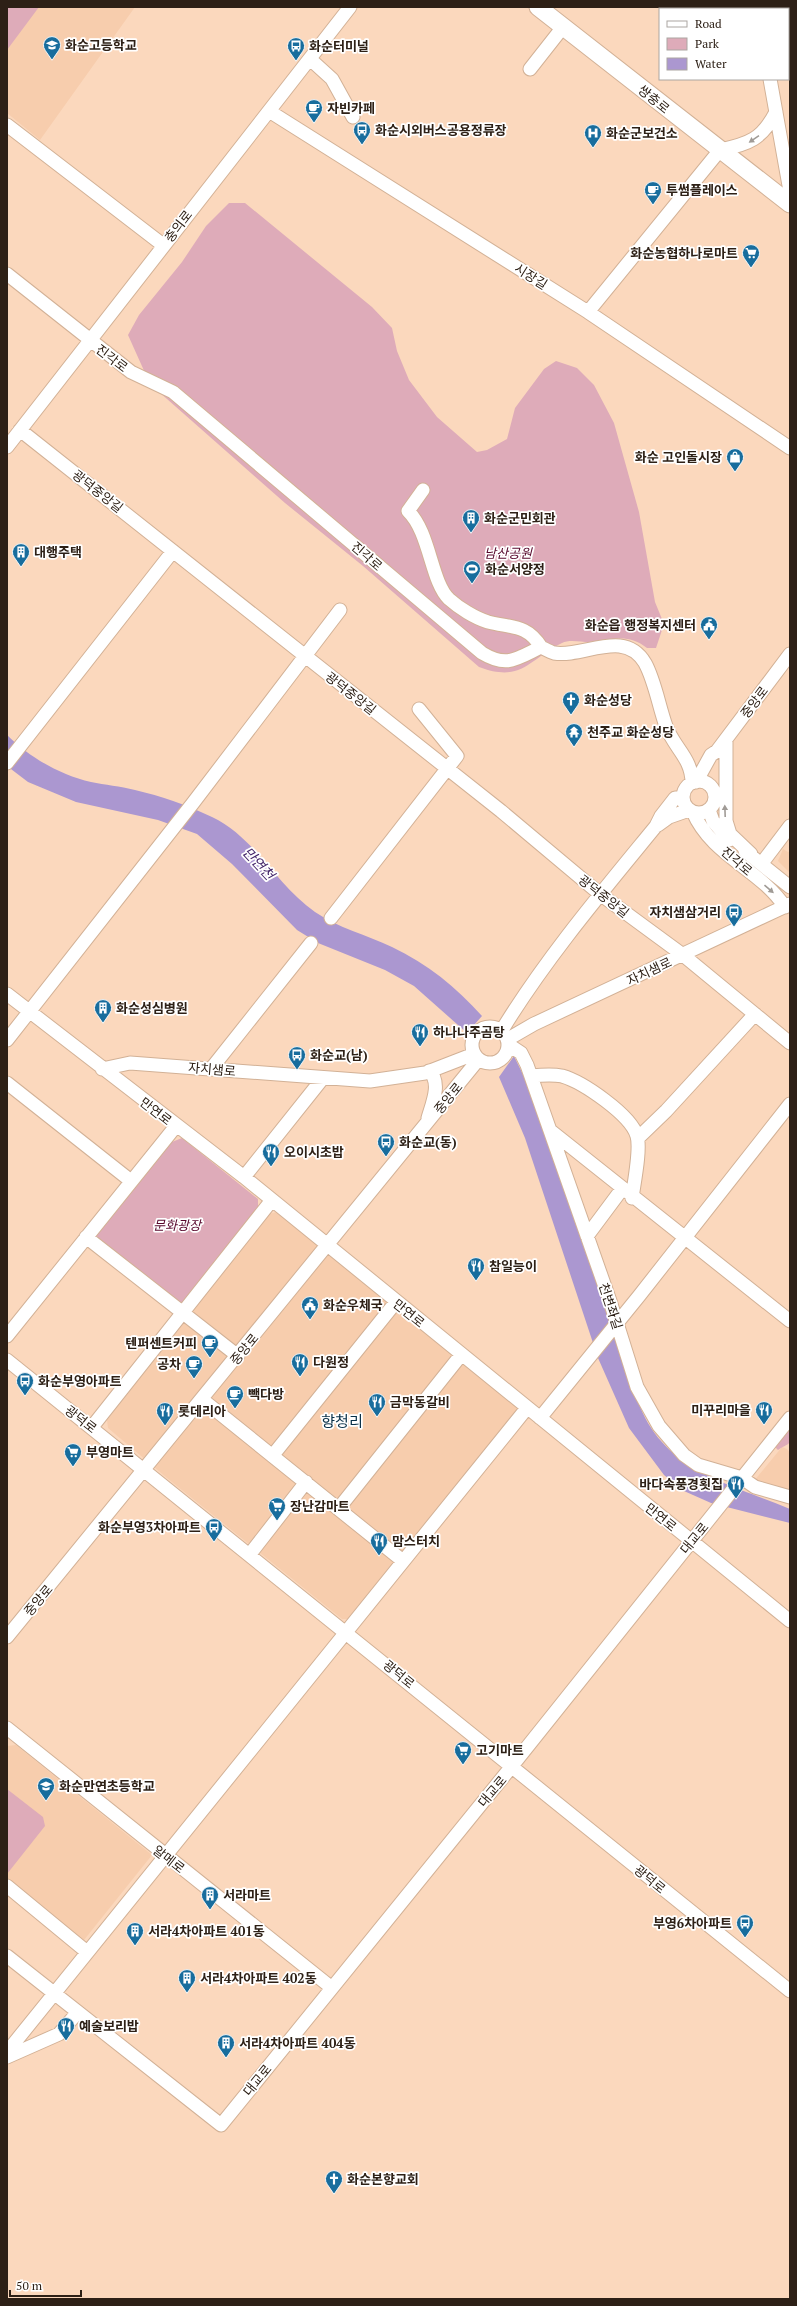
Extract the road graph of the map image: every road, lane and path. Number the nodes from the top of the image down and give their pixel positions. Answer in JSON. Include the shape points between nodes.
{"nodes":[{"id":1,"x":350,"y":7,"type":"edge"},
{"id":2,"x":538,"y":7,"type":"edge"},
{"id":3,"x":563,"y":27,"type":"junction"},
{"id":4,"x":310,"y":59,"type":"junction"},
{"id":5,"x":530,"y":69,"type":"dead end"},
{"id":6,"x":770,"y":80,"type":"edge"},
{"id":7,"x":269,"y":111,"type":"junction"},
{"id":8,"x":776,"y":112,"type":"junction"},
{"id":9,"x":353,"y":117,"type":"dead end"},
{"id":10,"x":7,"y":125,"type":"edge"},
{"id":11,"x":720,"y":150,"type":"junction"},
{"id":12,"x":790,"y":191,"type":"edge"},
{"id":13,"x":790,"y":204,"type":"edge"},
{"id":14,"x":162,"y":245,"type":"junction"},
{"id":15,"x":7,"y":274,"type":"edge"},
{"id":16,"x":588,"y":312,"type":"junction"},
{"id":17,"x":90,"y":341,"type":"junction"},
{"id":18,"x":20,"y":430,"type":"junction"},
{"id":19,"x":7,"y":447,"type":"edge"},
{"id":20,"x":790,"y":448,"type":"edge"},
{"id":21,"x":423,"y":490,"type":"dead end"},
{"id":22,"x":172,"y":551,"type":"junction"},
{"id":23,"x":340,"y":610,"type":"dead end"},
{"id":24,"x":541,"y":647,"type":"junction"},
{"id":25,"x":790,"y":654,"type":"edge"},
{"id":26,"x":304,"y":657,"type":"junction"},
{"id":27,"x":419,"y":708,"type":"dead end"},
{"id":28,"x":726,"y":739,"type":"junction"},
{"id":29,"x":718,"y":751,"type":"junction"},
{"id":30,"x":7,"y":763,"type":"edge"},
{"id":31,"x":447,"y":769,"type":"junction"},
{"id":32,"x":694,"y":782,"type":"junction"},
{"id":33,"x":712,"y":788,"type":"junction"},
{"id":34,"x":683,"y":798,"type":"junction"},
{"id":35,"x":709,"y":810,"type":"junction"},
{"id":36,"x":691,"y":811,"type":"junction"},
{"id":37,"x":656,"y":826,"type":"junction"},
{"id":38,"x":790,"y":826,"type":"edge"},
{"id":39,"x":751,"y":854,"type":"junction"},
{"id":40,"x":762,"y":863,"type":"junction"},
{"id":41,"x":790,"y":887,"type":"edge"},
{"id":42,"x":600,"y":894,"type":"junction"},
{"id":43,"x":787,"y":906,"type":"edge"},
{"id":44,"x":331,"y":918,"type":"dead end"},
{"id":45,"x":311,"y":943,"type":"dead end"},
{"id":46,"x":683,"y":955,"type":"junction"},
{"id":47,"x":7,"y":994,"type":"edge"},
{"id":48,"x":519,"y":1002,"type":"junction"},
{"id":49,"x":30,"y":1012,"type":"junction"},
{"id":50,"x":755,"y":1014,"type":"junction"},
{"id":51,"x":534,"y":1024,"type":"junction"},
{"id":52,"x":506,"y":1038,"type":"junction"},
{"id":53,"x":7,"y":1040,"type":"edge"},
{"id":54,"x":790,"y":1043,"type":"edge"},
{"id":55,"x":476,"y":1057,"type":"junction"},
{"id":56,"x":102,"y":1069,"type":"junction"},
{"id":57,"x":211,"y":1069,"type":"junction"},
{"id":58,"x":429,"y":1071,"type":"junction"},
{"id":59,"x":531,"y":1076,"type":"junction"},
{"id":60,"x":323,"y":1078,"type":"junction"},
{"id":61,"x":7,"y":1083,"type":"edge"},
{"id":62,"x":790,"y":1104,"type":"edge"},
{"id":63,"x":427,"y":1124,"type":"junction"},
{"id":64,"x":176,"y":1126,"type":"junction"},
{"id":65,"x":551,"y":1131,"type":"junction"},
{"id":66,"x":638,"y":1138,"type":"junction"},
{"id":67,"x":244,"y":1177,"type":"junction"},
{"id":68,"x":131,"y":1181,"type":"junction"},
{"id":69,"x":627,"y":1193,"type":"junction"},
{"id":70,"x":272,"y":1200,"type":"junction"},
{"id":71,"x":587,"y":1236,"type":"junction"},
{"id":72,"x":86,"y":1237,"type":"junction"},
{"id":73,"x":685,"y":1238,"type":"junction"},
{"id":74,"x":328,"y":1246,"type":"junction"},
{"id":75,"x":396,"y":1302,"type":"junction"},
{"id":76,"x":183,"y":1312,"type":"junction"},
{"id":77,"x":790,"y":1321,"type":"edge"},
{"id":78,"x":616,"y":1324,"type":"junction"},
{"id":79,"x":7,"y":1336,"type":"edge"},
{"id":80,"x":461,"y":1355,"type":"junction"},
{"id":81,"x":238,"y":1356,"type":"junction"},
{"id":82,"x":7,"y":1360,"type":"edge"},
{"id":83,"x":203,"y":1400,"type":"junction"},
{"id":84,"x":527,"y":1408,"type":"junction"},
{"id":85,"x":540,"y":1418,"type":"junction"},
{"id":86,"x":790,"y":1418,"type":"edge"},
{"id":87,"x":92,"y":1427,"type":"junction"},
{"id":88,"x":273,"y":1455,"type":"junction"},
{"id":89,"x":145,"y":1469,"type":"junction"},
{"id":90,"x":739,"y":1481,"type":"junction"},
{"id":91,"x":306,"y":1482,"type":"junction"},
{"id":92,"x":790,"y":1497,"type":"edge"},
{"id":93,"x":339,"y":1508,"type":"junction"},
{"id":94,"x":690,"y":1542,"type":"junction"},
{"id":95,"x":250,"y":1554,"type":"junction"},
{"id":96,"x":403,"y":1561,"type":"junction"},
{"id":97,"x":790,"y":1621,"type":"edge"},
{"id":98,"x":347,"y":1632,"type":"junction"},
{"id":99,"x":7,"y":1637,"type":"edge"},
{"id":100,"x":8,"y":1730,"type":"edge"},
{"id":101,"x":512,"y":1766,"type":"junction"},
{"id":102,"x":165,"y":1856,"type":"junction"},
{"id":103,"x":7,"y":1886,"type":"edge"},
{"id":104,"x":87,"y":1952,"type":"junction"},
{"id":105,"x":7,"y":1956,"type":"edge"},
{"id":106,"x":332,"y":1988,"type":"junction"},
{"id":107,"x":790,"y":1991,"type":"edge"},
{"id":108,"x":54,"y":1993,"type":"junction"},
{"id":109,"x":78,"y":2012,"type":"junction"},
{"id":110,"x":7,"y":2052,"type":"edge"},
{"id":111,"x":7,"y":2057,"type":"edge"}],
"edges":[{"from":1,"to":4,"type":"street","name":"충의로"},
{"from":2,"to":3,"type":"main road","name":"쌍충로"},
{"from":3,"to":5,"type":"street"},
{"from":3,"to":11,"type":"main road","name":"쌍충로"},
{"from":4,"to":7,"type":"street","name":"충의로"},
{"from":4,"to":9,"type":"street","via":[[332,79]]},
{"from":6,"to":8,"type":"street"},
{"from":7,"to":14,"type":"street","name":"충의로"},
{"from":7,"to":16,"type":"street","name":"시장길"},
{"from":8,"to":11,"type":"street","one_way":true,"via":[[758,137]]},
{"from":8,"to":12,"type":"street"},
{"from":10,"to":14,"type":"street"},
{"from":11,"to":13,"type":"main road","name":"쌍충로"},
{"from":11,"to":16,"type":"street"},
{"from":14,"to":17,"type":"street","name":"충의로"},
{"from":15,"to":17,"type":"street","name":"진각로"},
{"from":16,"to":20,"type":"street","name":"시장길"},
{"from":17,"to":18,"type":"street","name":"충의로"},
{"from":17,"to":24,"type":"street","name":"진각로","via":[[131,372],[173,392],[482,653],[498,662],[505,662]]},
{"from":18,"to":19,"type":"street","name":"충의로"},
{"from":18,"to":22,"type":"street","name":"광덕중앙길"},
{"from":21,"to":24,"type":"street","via":[[408,511],[413,516],[430,552],[444,593],[457,604],[488,622],[522,628],[530,633]]},
{"from":22,"to":26,"type":"street","name":"광덕중앙길"},
{"from":22,"to":30,"type":"street"},
{"from":23,"to":26,"type":"street"},
{"from":24,"to":32,"type":"street","via":[[554,653],[614,645],[629,649],[642,658],[649,671],[667,728],[692,771]]},
{"from":25,"to":28,"type":"street","name":"중앙로"},
{"from":26,"to":31,"type":"street","name":"광덕중앙길"},
{"from":26,"to":49,"type":"street"},
{"from":27,"to":31,"type":"street","via":[[457,756]]},
{"from":28,"to":29,"type":"street","name":"중앙로"},
{"from":39,"to":28,"type":"street","one_way":true,"via":[[730,834],[726,820]]},
{"from":29,"to":32,"type":"street","name":"중앙로","via":[[711,755]]},
{"from":29,"to":33,"type":"street","name":"중앙로","via":[[711,780]]},
{"from":31,"to":42,"type":"street","name":"광덕중앙길"},
{"from":31,"to":44,"type":"street"},
{"from":32,"to":33,"type":"street","via":[[705,782]]},
{"from":32,"to":34,"type":"street","via":[[685,789]]},
{"from":33,"to":35,"type":"street","via":[[715,801]]},
{"from":34,"to":36,"type":"street"},
{"from":34,"to":37,"type":"street","via":[[675,798]]},
{"from":35,"to":36,"type":"street","via":[[702,813]]},
{"from":35,"to":39,"type":"street","name":"진각로","via":[[713,821],[724,835]]},
{"from":36,"to":37,"type":"street","via":[[669,817]]},
{"from":36,"to":43,"type":"street","name":"진각로","one_way":true,"via":[[704,833]]},
{"from":37,"to":42,"type":"street"},
{"from":38,"to":40,"type":"street"},
{"from":39,"to":40,"type":"street","name":"진각로"},
{"from":40,"to":41,"type":"street","name":"진각로"},
{"from":42,"to":46,"type":"street","name":"광덕중앙길"},
{"from":42,"to":48,"type":"street"},
{"from":43,"to":46,"type":"street","name":"자치샘로"},
{"from":45,"to":57,"type":"street"},
{"from":46,"to":50,"type":"street","name":"광덕중앙길"},
{"from":46,"to":51,"type":"street","name":"자치샘로"},
{"from":47,"to":49,"type":"street","name":"만연로"},
{"from":48,"to":51,"type":"street","via":[[522,1016]]},
{"from":48,"to":52,"type":"street"},
{"from":49,"to":53,"type":"street"},
{"from":49,"to":56,"type":"street","name":"만연로"},
{"from":50,"to":54,"type":"street","name":"광덕중앙길"},
{"from":50,"to":66,"type":"street"},
{"from":51,"to":52,"type":"street","name":"자치샘로"},
{"from":52,"to":55,"type":"street","via":[[505,1056],[501,1060],[489,1064]]},
{"from":52,"to":55,"type":"street","via":[[490,1026],[477,1032],[471,1044]]},
{"from":52,"to":59,"type":"street","name":"천변좌길","via":[[520,1053]]},
{"from":55,"to":58,"type":"street","name":"자치샘로"},
{"from":55,"to":63,"type":"street","name":"중앙로"},
{"from":56,"to":57,"type":"street","name":"자치샘로","via":[[130,1063]]},
{"from":56,"to":64,"type":"street","name":"만연로"},
{"from":57,"to":60,"type":"street","name":"자치샘로"},
{"from":58,"to":60,"type":"street","name":"자치샘로","via":[[392,1079]]},
{"from":58,"to":63,"type":"street","via":[[435,1077],[435,1095]]},
{"from":59,"to":65,"type":"street","name":"천변좌길"},
{"from":59,"to":66,"type":"street","via":[[561,1076],[582,1085],[628,1121]]},
{"from":60,"to":67,"type":"street"},
{"from":61,"to":68,"type":"street"},
{"from":62,"to":73,"type":"street"},
{"from":63,"to":74,"type":"street","name":"중앙로"},
{"from":64,"to":67,"type":"street","name":"만연로"},
{"from":64,"to":68,"type":"street"},
{"from":65,"to":69,"type":"street"},
{"from":65,"to":71,"type":"street","name":"천변좌길"},
{"from":66,"to":69,"type":"street"},
{"from":67,"to":70,"type":"street","name":"만연로"},
{"from":68,"to":72,"type":"street"},
{"from":69,"to":71,"type":"street"},
{"from":69,"to":73,"type":"street"},
{"from":70,"to":74,"type":"street","name":"만연로"},
{"from":70,"to":76,"type":"street"},
{"from":71,"to":78,"type":"street","name":"천변좌길"},
{"from":72,"to":76,"type":"street"},
{"from":72,"to":79,"type":"street"},
{"from":73,"to":77,"type":"street"},
{"from":73,"to":78,"type":"street"},
{"from":74,"to":75,"type":"street","name":"만연로"},
{"from":74,"to":81,"type":"street","name":"중앙로"},
{"from":75,"to":80,"type":"street","name":"만연로"},
{"from":75,"to":88,"type":"street"},
{"from":76,"to":81,"type":"street"},
{"from":76,"to":87,"type":"street"},
{"from":78,"to":85,"type":"street","via":[[594,1348]]},
{"from":78,"to":90,"type":"street","name":"천변좌길","via":[[637,1387],[665,1435],[684,1455],[698,1465]]},
{"from":80,"to":84,"type":"street","name":"만연로"},
{"from":80,"to":93,"type":"street"},
{"from":81,"to":83,"type":"street","name":"중앙로"},
{"from":82,"to":87,"type":"street","name":"광덕로"},
{"from":83,"to":88,"type":"street"},
{"from":83,"to":89,"type":"street","name":"중앙로"},
{"from":84,"to":85,"type":"street","name":"만연로"},
{"from":84,"to":96,"type":"street"},
{"from":85,"to":94,"type":"street","name":"만연로"},
{"from":86,"to":90,"type":"street","name":"대교로"},
{"from":87,"to":89,"type":"street","name":"광덕로"},
{"from":88,"to":91,"type":"street"},
{"from":89,"to":95,"type":"street","name":"광덕로"},
{"from":89,"to":99,"type":"street","name":"중앙로"},
{"from":90,"to":92,"type":"street","name":"천변좌길"},
{"from":90,"to":94,"type":"street","name":"대교로"},
{"from":91,"to":93,"type":"street"},
{"from":91,"to":95,"type":"street"},
{"from":93,"to":96,"type":"street"},
{"from":94,"to":97,"type":"street","name":"만연로"},
{"from":94,"to":101,"type":"street","name":"대교로"},
{"from":95,"to":98,"type":"street","name":"광덕로"},
{"from":96,"to":98,"type":"street"},
{"from":98,"to":101,"type":"street","name":"광덕로"},
{"from":98,"to":102,"type":"street"},
{"from":100,"to":102,"type":"street","name":"알메로"},
{"from":101,"to":106,"type":"street","name":"대교로"},
{"from":101,"to":107,"type":"street","name":"광덕로"},
{"from":102,"to":104,"type":"street"},
{"from":102,"to":106,"type":"street","name":"알메로"},
{"from":103,"to":104,"type":"street"},
{"from":104,"to":108,"type":"street"},
{"from":105,"to":108,"type":"street"},
{"from":106,"to":109,"type":"street","name":"대교로","via":[[221,2125]]},
{"from":108,"to":109,"type":"street"},
{"from":108,"to":110,"type":"street"},
{"from":109,"to":111,"type":"street","via":[[59,2034]]}]}
